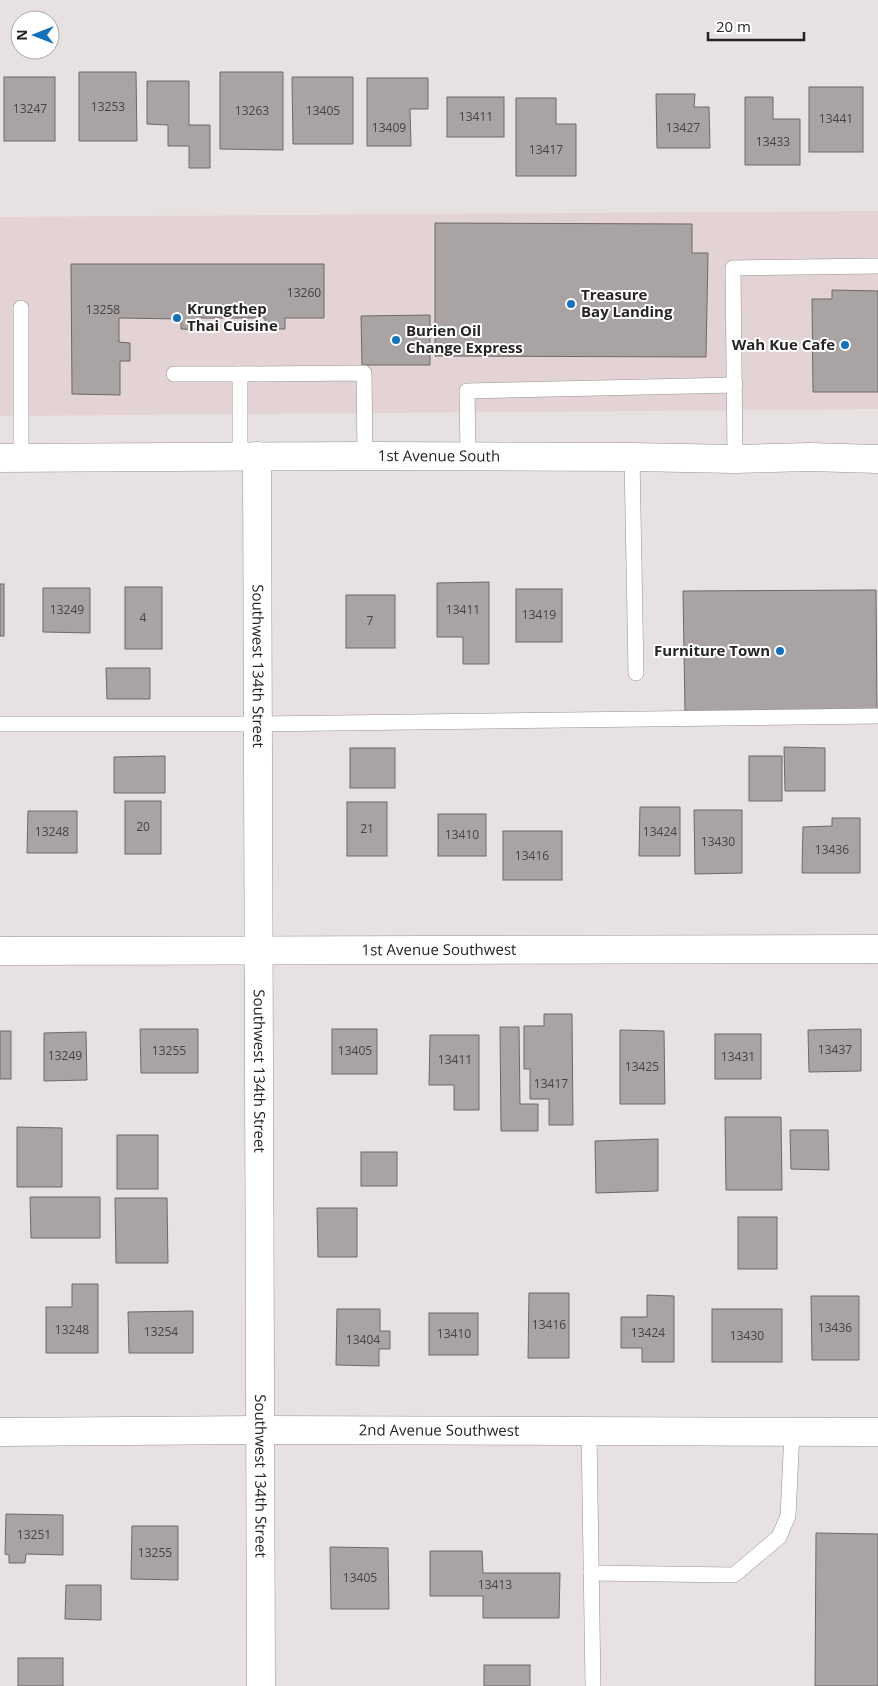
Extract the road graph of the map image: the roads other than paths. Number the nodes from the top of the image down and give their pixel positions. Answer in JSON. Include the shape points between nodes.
{"nodes":[{"id":1,"x":878,"y":266,"type":"edge"},
{"id":2,"x":21,"y":308,"type":"dead end"},
{"id":3,"x":174,"y":374,"type":"dead end"},
{"id":4,"x":240,"y":374,"type":"junction"},
{"id":5,"x":735,"y":385,"type":"junction"},
{"id":6,"x":248,"y":456,"type":"junction"},
{"id":7,"x":365,"y":456,"type":"junction"},
{"id":8,"x":468,"y":456,"type":"junction"},
{"id":9,"x":632,"y":457,"type":"junction"},
{"id":10,"x":11,"y":458,"type":"edge"},
{"id":11,"x":735,"y":459,"type":"junction"},
{"id":12,"x":878,"y":459,"type":"edge"},
{"id":13,"x":636,"y":673,"type":"dead end"},
{"id":14,"x":878,"y":716,"type":"edge"},
{"id":15,"x":0,"y":724,"type":"edge"},
{"id":16,"x":258,"y":724,"type":"junction"},
{"id":17,"x":878,"y":949,"type":"edge"},
{"id":18,"x":0,"y":951,"type":"edge"},
{"id":19,"x":259,"y":951,"type":"junction"},
{"id":20,"x":259,"y":1430,"type":"junction"},
{"id":21,"x":589,"y":1431,"type":"junction"},
{"id":22,"x":0,"y":1432,"type":"edge"},
{"id":23,"x":792,"y":1432,"type":"junction"},
{"id":24,"x":878,"y":1432,"type":"edge"},
{"id":25,"x":591,"y":1573,"type":"junction"},
{"id":26,"x":261,"y":1686,"type":"edge"},
{"id":27,"x":593,"y":1686,"type":"edge"}],
"edges":[{"from":1,"to":5,"type":"lane","via":[[733,268]]},
{"from":2,"to":10,"type":"lane"},
{"from":3,"to":4,"type":"lane"},
{"from":4,"to":6,"type":"lane"},
{"from":4,"to":7,"type":"lane","via":[[364,373]]},
{"from":5,"to":8,"type":"lane","via":[[467,391]]},
{"from":5,"to":11,"type":"lane"},
{"from":6,"to":7,"type":"street","name":"1st Avenue South"},
{"from":6,"to":10,"type":"street","name":"1st Avenue South"},
{"from":6,"to":16,"type":"street","name":"Southwest 134th Street"},
{"from":7,"to":8,"type":"street","name":"1st Avenue South"},
{"from":8,"to":9,"type":"street","name":"1st Avenue South"},
{"from":9,"to":11,"type":"street","name":"1st Avenue South"},
{"from":9,"to":13,"type":"lane"},
{"from":11,"to":12,"type":"street","name":"1st Avenue South"},
{"from":14,"to":16,"type":"lane"},
{"from":15,"to":16,"type":"lane"},
{"from":16,"to":19,"type":"street","name":"Southwest 134th Street"},
{"from":17,"to":19,"type":"street","name":"1st Avenue Southwest"},
{"from":18,"to":19,"type":"street","name":"1st Avenue Southwest"},
{"from":19,"to":20,"type":"street","name":"Southwest 134th Street"},
{"from":20,"to":21,"type":"street","name":"2nd Avenue Southwest"},
{"from":20,"to":22,"type":"street","name":"2nd Avenue Southwest"},
{"from":20,"to":26,"type":"street","name":"Southwest 134th Street"},
{"from":21,"to":23,"type":"street","name":"2nd Avenue Southwest"},
{"from":21,"to":25,"type":"lane"},
{"from":23,"to":24,"type":"street","name":"2nd Avenue Southwest"},
{"from":23,"to":25,"type":"lane","via":[[788,1516],[780,1538],[734,1575]]},
{"from":25,"to":27,"type":"lane"}]}
